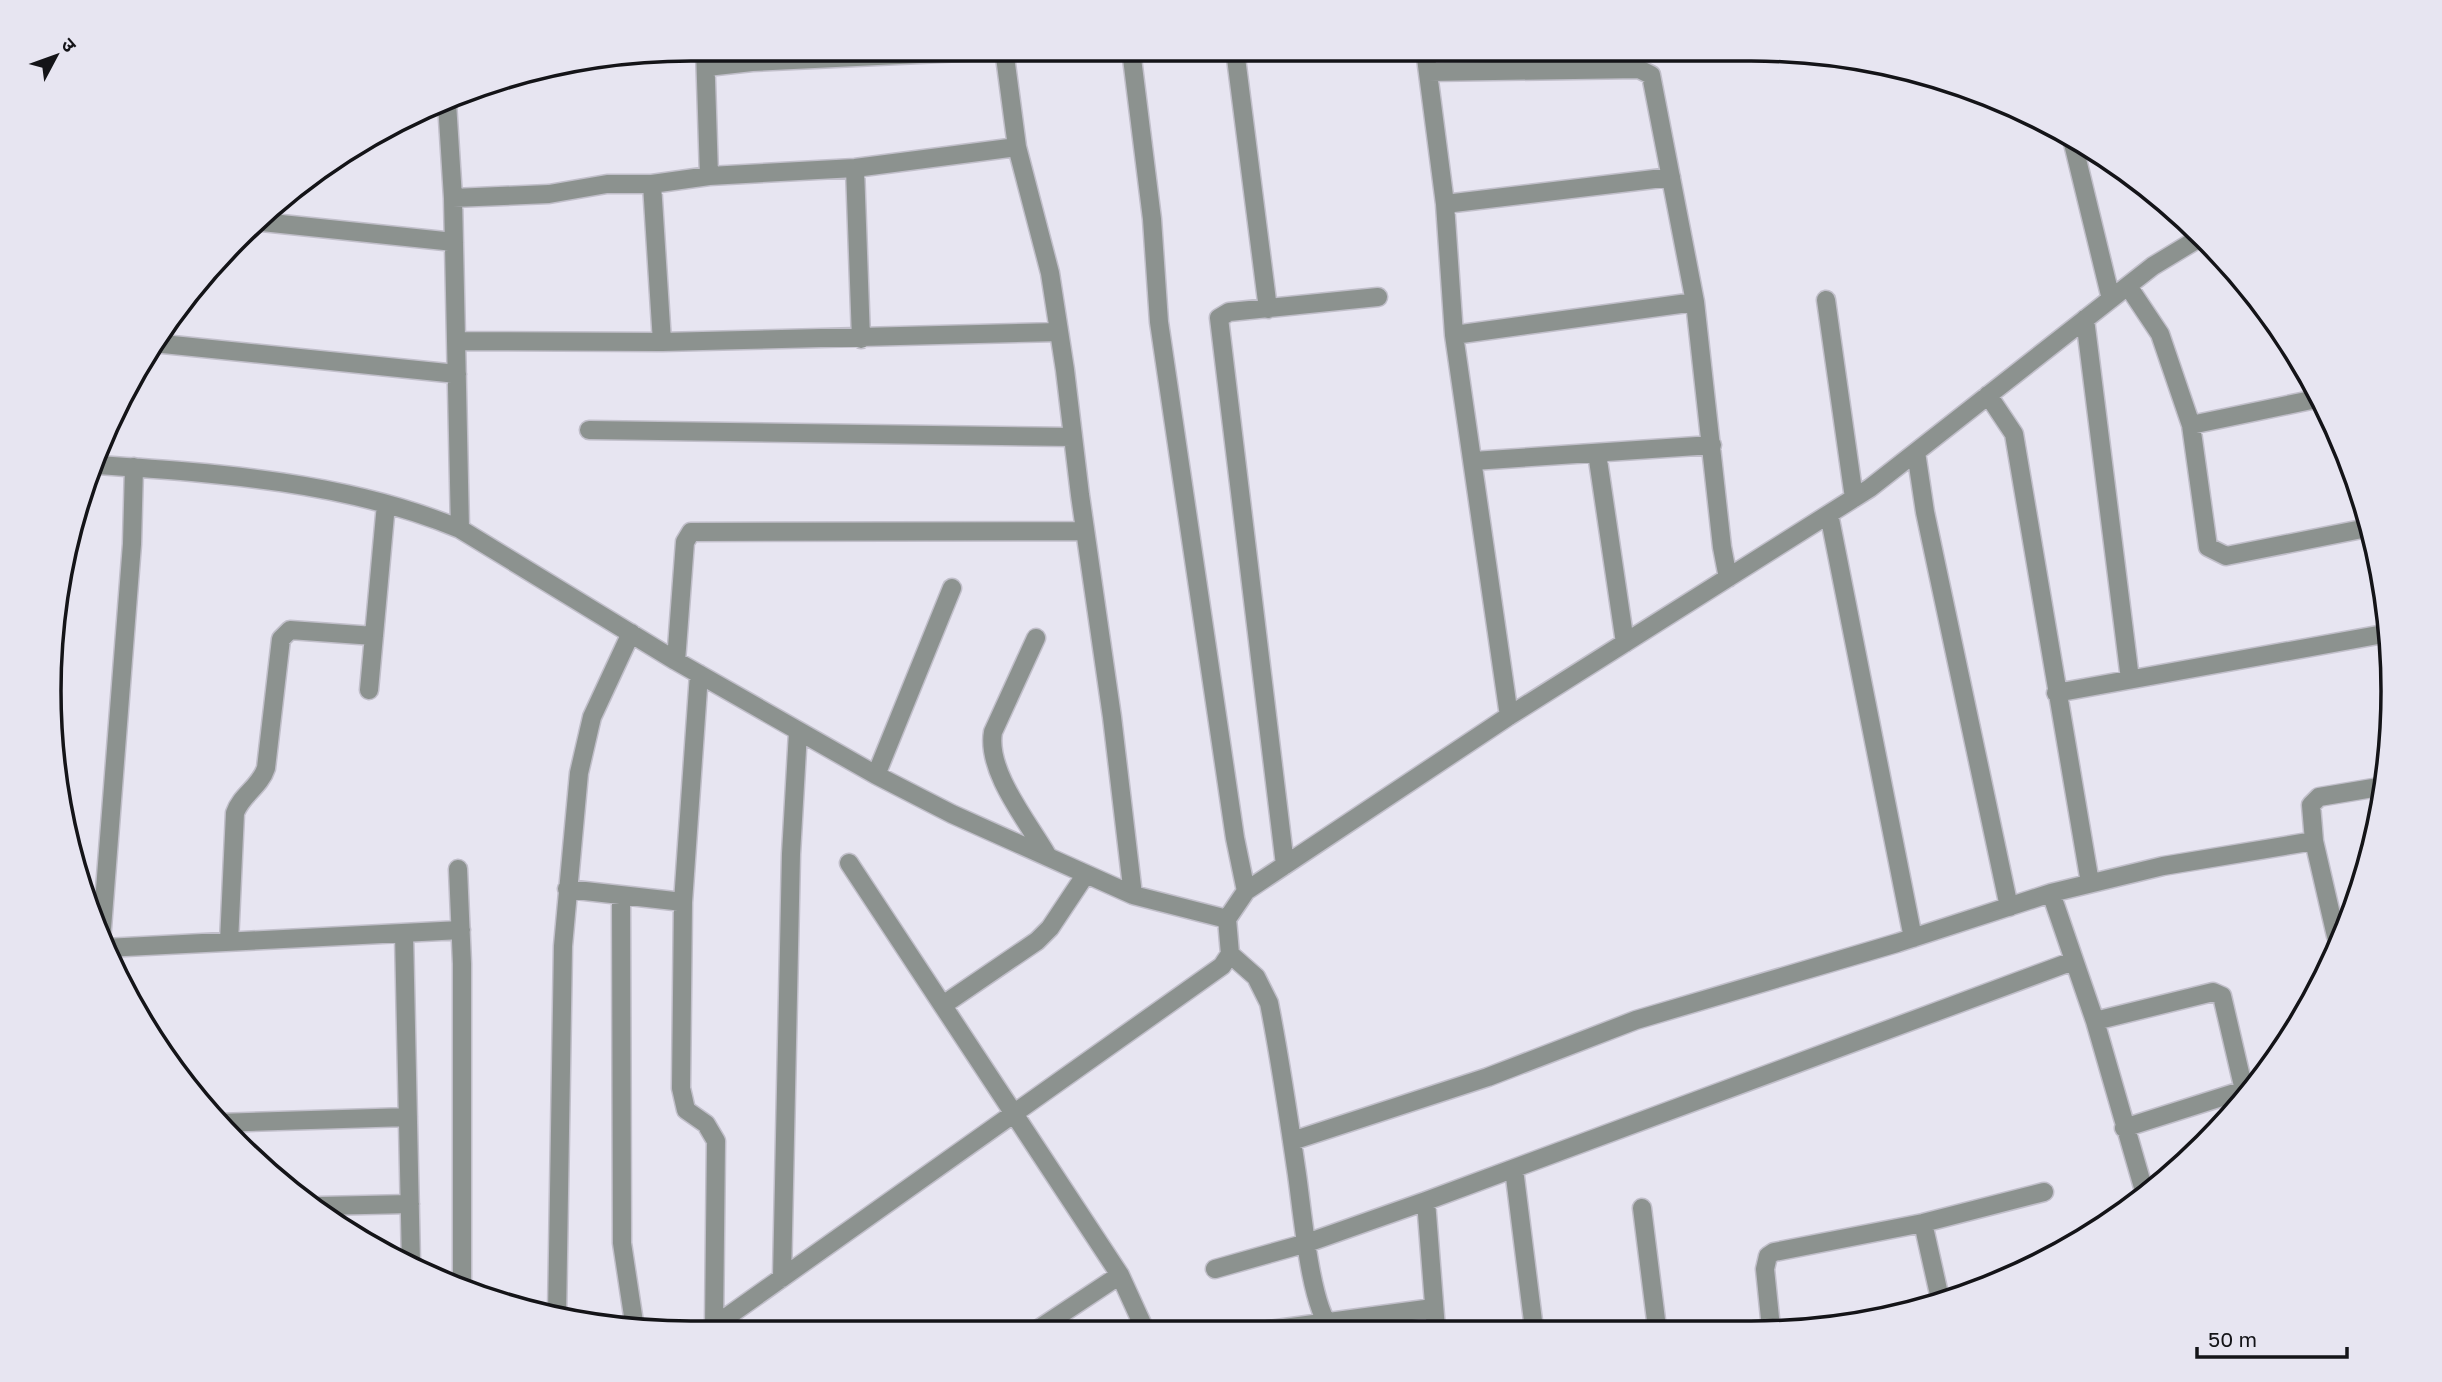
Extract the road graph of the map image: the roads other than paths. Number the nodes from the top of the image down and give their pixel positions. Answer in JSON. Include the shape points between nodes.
{"nodes":[{"id":1,"x":706,"y":61,"type":"edge"},
{"id":2,"x":1005,"y":61,"type":"edge"},
{"id":3,"x":1133,"y":61,"type":"edge"},
{"id":4,"x":1236,"y":61,"type":"edge"},
{"id":5,"x":1426,"y":61,"type":"edge"},
{"id":6,"x":1428,"y":72,"type":"junction"},
{"id":7,"x":447,"y":110,"type":"edge"},
{"id":8,"x":1017,"y":147,"type":"junction"},
{"id":9,"x":2075,"y":151,"type":"edge"},
{"id":10,"x":855,"y":168,"type":"junction"},
{"id":11,"x":709,"y":176,"type":"junction"},
{"id":12,"x":1671,"y":177,"type":"junction"},
{"id":13,"x":652,"y":184,"type":"junction"},
{"id":14,"x":453,"y":198,"type":"junction"},
{"id":15,"x":1445,"y":204,"type":"junction"},
{"id":16,"x":271,"y":223,"type":"edge"},
{"id":17,"x":2190,"y":241,"type":"edge"},
{"id":18,"x":454,"y":243,"type":"junction"},
{"id":19,"x":2128,"y":286,"type":"junction"},
{"id":20,"x":1378,"y":297,"type":"dead end"},
{"id":21,"x":2111,"y":299,"type":"junction"},
{"id":22,"x":1826,"y":300,"type":"dead end"},
{"id":23,"x":1695,"y":302,"type":"junction"},
{"id":24,"x":1269,"y":309,"type":"junction"},
{"id":25,"x":2085,"y":319,"type":"junction"},
{"id":26,"x":1059,"y":332,"type":"junction"},
{"id":27,"x":1454,"y":335,"type":"junction"},
{"id":28,"x":861,"y":339,"type":"junction"},
{"id":29,"x":456,"y":341,"type":"junction"},
{"id":30,"x":662,"y":342,"type":"junction"},
{"id":31,"x":165,"y":344,"type":"edge"},
{"id":32,"x":457,"y":374,"type":"junction"},
{"id":33,"x":1989,"y":395,"type":"junction"},
{"id":34,"x":2309,"y":399,"type":"edge"},
{"id":35,"x":2191,"y":425,"type":"junction"},
{"id":36,"x":589,"y":430,"type":"dead end"},
{"id":37,"x":1072,"y":437,"type":"junction"},
{"id":38,"x":1712,"y":445,"type":"junction"},
{"id":39,"x":1916,"y":452,"type":"junction"},
{"id":40,"x":1597,"y":453,"type":"junction"},
{"id":41,"x":1473,"y":461,"type":"junction"},
{"id":42,"x":104,"y":465,"type":"edge"},
{"id":43,"x":134,"y":467,"type":"junction"},
{"id":44,"x":1854,"y":498,"type":"junction"},
{"id":45,"x":386,"y":504,"type":"junction"},
{"id":46,"x":1829,"y":514,"type":"junction"},
{"id":47,"x":460,"y":529,"type":"junction"},
{"id":48,"x":2359,"y":529,"type":"edge"},
{"id":49,"x":1085,"y":531,"type":"junction"},
{"id":50,"x":1728,"y":578,"type":"junction"},
{"id":51,"x":952,"y":588,"type":"dead end"},
{"id":52,"x":631,"y":633,"type":"junction"},
{"id":53,"x":374,"y":636,"type":"junction"},
{"id":54,"x":2378,"y":636,"type":"edge"},
{"id":55,"x":1036,"y":638,"type":"dead end"},
{"id":56,"x":1625,"y":643,"type":"junction"},
{"id":57,"x":676,"y":661,"type":"junction"},
{"id":58,"x":699,"y":674,"type":"junction"},
{"id":59,"x":2130,"y":679,"type":"junction"},
{"id":60,"x":369,"y":690,"type":"dead end"},
{"id":61,"x":2056,"y":693,"type":"junction"},
{"id":62,"x":1509,"y":716,"type":"junction"},
{"id":63,"x":798,"y":732,"type":"junction"},
{"id":64,"x":876,"y":775,"type":"junction"},
{"id":65,"x":2373,"y":788,"type":"edge"},
{"id":66,"x":2314,"y":841,"type":"junction"},
{"id":67,"x":1047,"y":855,"type":"junction"},
{"id":68,"x":849,"y":863,"type":"dead end"},
{"id":69,"x":1285,"y":865,"type":"junction"},
{"id":70,"x":458,"y":869,"type":"dead end"},
{"id":71,"x":1086,"y":874,"type":"junction"},
{"id":72,"x":2090,"y":883,"type":"junction"},
{"id":73,"x":567,"y":890,"type":"junction"},
{"id":74,"x":1246,"y":891,"type":"junction"},
{"id":75,"x":2051,"y":893,"type":"junction"},
{"id":76,"x":621,"y":895,"type":"junction"},
{"id":77,"x":1133,"y":895,"type":"junction"},
{"id":78,"x":683,"y":902,"type":"junction"},
{"id":79,"x":2009,"y":907,"type":"junction"},
{"id":80,"x":103,"y":915,"type":"edge"},
{"id":81,"x":1227,"y":919,"type":"junction"},
{"id":82,"x":2336,"y":925,"type":"edge"},
{"id":83,"x":461,"y":929,"type":"junction"},
{"id":84,"x":404,"y":933,"type":"junction"},
{"id":85,"x":1913,"y":938,"type":"junction"},
{"id":86,"x":229,"y":942,"type":"junction"},
{"id":87,"x":116,"y":947,"type":"edge"},
{"id":88,"x":1230,"y":954,"type":"junction"},
{"id":89,"x":2073,"y":961,"type":"junction"},
{"id":90,"x":943,"y":1005,"type":"junction"},
{"id":91,"x":2095,"y":1021,"type":"junction"},
{"id":92,"x":2244,"y":1082,"type":"edge"},
{"id":93,"x":2234,"y":1094,"type":"edge"},
{"id":94,"x":1015,"y":1113,"type":"junction"},
{"id":95,"x":408,"y":1117,"type":"junction"},
{"id":96,"x":233,"y":1122,"type":"edge"},
{"id":97,"x":2124,"y":1128,"type":"junction"},
{"id":98,"x":1292,"y":1142,"type":"junction"},
{"id":99,"x":1514,"y":1169,"type":"junction"},
{"id":100,"x":2142,"y":1184,"type":"edge"},
{"id":101,"x":2044,"y":1192,"type":"dead end"},
{"id":102,"x":1426,"y":1201,"type":"junction"},
{"id":103,"x":410,"y":1204,"type":"junction"},
{"id":104,"x":330,"y":1207,"type":"edge"},
{"id":105,"x":1642,"y":1208,"type":"dead end"},
{"id":106,"x":1923,"y":1223,"type":"junction"},
{"id":107,"x":1307,"y":1243,"type":"junction"},
{"id":108,"x":411,"y":1255,"type":"edge"},
{"id":109,"x":1215,"y":1269,"type":"dead end"},
{"id":110,"x":1120,"y":1275,"type":"junction"},
{"id":111,"x":463,"y":1278,"type":"edge"},
{"id":112,"x":782,"y":1278,"type":"junction"},
{"id":113,"x":1938,"y":1291,"type":"edge"},
{"id":114,"x":556,"y":1306,"type":"edge"},
{"id":115,"x":1433,"y":1308,"type":"junction"},
{"id":116,"x":633,"y":1317,"type":"edge"},
{"id":117,"x":1770,"y":1320,"type":"edge"},
{"id":118,"x":710,"y":1321,"type":"edge"},
{"id":119,"x":721,"y":1321,"type":"edge"},
{"id":120,"x":1051,"y":1321,"type":"edge"},
{"id":121,"x":1140,"y":1321,"type":"edge"},
{"id":122,"x":1327,"y":1321,"type":"edge"},
{"id":123,"x":1353,"y":1321,"type":"edge"},
{"id":124,"x":1435,"y":1321,"type":"edge"},
{"id":125,"x":1533,"y":1321,"type":"edge"},
{"id":126,"x":1656,"y":1321,"type":"edge"}],
"edges":[{"from":1,"to":11,"type":"street"},
{"from":2,"to":8,"type":"street"},
{"from":3,"to":74,"type":"street","via":[[1159,322]]},
{"from":4,"to":24,"type":"street"},
{"from":5,"to":6,"type":"street"},
{"from":6,"to":12,"type":"street","via":[[1646,71],[1653,82]]},
{"from":6,"to":15,"type":"street"},
{"from":7,"to":14,"type":"street"},
{"from":8,"to":10,"type":"street"},
{"from":8,"to":26,"type":"street","via":[[1050,273]]},
{"from":9,"to":21,"type":"street"},
{"from":10,"to":11,"type":"street"},
{"from":10,"to":28,"type":"street"},
{"from":11,"to":13,"type":"street"},
{"from":12,"to":15,"type":"street"},
{"from":12,"to":23,"type":"street"},
{"from":13,"to":14,"type":"street"},
{"from":13,"to":30,"type":"street"},
{"from":14,"to":18,"type":"street"},
{"from":15,"to":27,"type":"street"},
{"from":16,"to":18,"type":"street"},
{"from":17,"to":19,"type":"street"},
{"from":18,"to":29,"type":"street"},
{"from":19,"to":21,"type":"street"},
{"from":19,"to":35,"type":"street","via":[[2160,334]]},
{"from":20,"to":24,"type":"street"},
{"from":21,"to":25,"type":"street"},
{"from":22,"to":44,"type":"street"},
{"from":23,"to":27,"type":"street"},
{"from":23,"to":38,"type":"street"},
{"from":24,"to":69,"type":"street","via":[[1229,312],[1219,321]]},
{"from":25,"to":33,"type":"street"},
{"from":25,"to":59,"type":"street"},
{"from":26,"to":28,"type":"street"},
{"from":26,"to":37,"type":"street"},
{"from":27,"to":41,"type":"street"},
{"from":28,"to":30,"type":"street"},
{"from":29,"to":30,"type":"street"},
{"from":29,"to":32,"type":"street"},
{"from":31,"to":32,"type":"street"},
{"from":32,"to":47,"type":"street"},
{"from":33,"to":39,"type":"street"},
{"from":33,"to":61,"type":"street","via":[[2014,434]]},
{"from":34,"to":35,"type":"street"},
{"from":35,"to":48,"type":"street","via":[[2208,548],[2216,553],[2225,556]]},
{"from":36,"to":37,"type":"street"},
{"from":37,"to":49,"type":"street"},
{"from":38,"to":40,"type":"street"},
{"from":38,"to":50,"type":"street"},
{"from":39,"to":44,"type":"street"},
{"from":39,"to":79,"type":"street"},
{"from":40,"to":41,"type":"street"},
{"from":40,"to":56,"type":"street"},
{"from":41,"to":62,"type":"street"},
{"from":42,"to":43,"type":"street"},
{"from":43,"to":45,"type":"street","via":[[264,481]]},
{"from":43,"to":80,"type":"street"},
{"from":44,"to":46,"type":"street"},
{"from":45,"to":47,"type":"street"},
{"from":45,"to":53,"type":"street"},
{"from":46,"to":50,"type":"street"},
{"from":46,"to":85,"type":"street"},
{"from":47,"to":52,"type":"street"},
{"from":49,"to":57,"type":"street","via":[[691,531],[685,541]]},
{"from":49,"to":77,"type":"street"},
{"from":50,"to":56,"type":"street"},
{"from":51,"to":64,"type":"street"},
{"from":52,"to":57,"type":"street"},
{"from":52,"to":73,"type":"street","via":[[589,727],[579,773]]},
{"from":53,"to":60,"type":"street"},
{"from":53,"to":86,"type":"street","via":[[290,630],[281,639],[266,768],[235,813]]},
{"from":54,"to":59,"type":"street"},
{"from":55,"to":67,"type":"street","via":[[990,747],[998,771]]},
{"from":56,"to":62,"type":"street"},
{"from":57,"to":58,"type":"street"},
{"from":58,"to":63,"type":"street"},
{"from":58,"to":78,"type":"street"},
{"from":59,"to":61,"type":"street"},
{"from":61,"to":72,"type":"street"},
{"from":62,"to":69,"type":"street"},
{"from":63,"to":64,"type":"street"},
{"from":63,"to":112,"type":"street"},
{"from":64,"to":67,"type":"street"},
{"from":65,"to":66,"type":"street","via":[[2315,799],[2311,805]]},
{"from":66,"to":72,"type":"street"},
{"from":66,"to":82,"type":"street"},
{"from":67,"to":71,"type":"street"},
{"from":68,"to":90,"type":"street"},
{"from":69,"to":74,"type":"street"},
{"from":70,"to":83,"type":"street"},
{"from":71,"to":77,"type":"street"},
{"from":71,"to":90,"type":"street","via":[[1037,941]]},
{"from":72,"to":75,"type":"street"},
{"from":73,"to":76,"type":"street"},
{"from":73,"to":114,"type":"street"},
{"from":74,"to":81,"type":"street"},
{"from":75,"to":79,"type":"street"},
{"from":75,"to":89,"type":"street"},
{"from":76,"to":78,"type":"street"},
{"from":76,"to":116,"type":"street","via":[[622,1243]]},
{"from":77,"to":81,"type":"street"},
{"from":78,"to":118,"type":"street","via":[[681,1088],[686,1110],[706,1124],[716,1141]]},
{"from":79,"to":85,"type":"street"},
{"from":81,"to":88,"type":"street"},
{"from":83,"to":84,"type":"street"},
{"from":83,"to":111,"type":"street"},
{"from":84,"to":86,"type":"street"},
{"from":84,"to":95,"type":"street"},
{"from":85,"to":98,"type":"street","via":[[1636,1020],[1488,1077]]},
{"from":86,"to":87,"type":"street"},
{"from":88,"to":94,"type":"street","via":[[1222,965]]},
{"from":88,"to":98,"type":"street","via":[[1256,977],[1269,1003]]},
{"from":89,"to":91,"type":"street"},
{"from":89,"to":99,"type":"street"},
{"from":90,"to":94,"type":"street"},
{"from":91,"to":92,"type":"street","via":[[2218,993],[2225,1001]]},
{"from":91,"to":97,"type":"street"},
{"from":93,"to":97,"type":"street"},
{"from":94,"to":110,"type":"street"},
{"from":94,"to":112,"type":"street"},
{"from":95,"to":96,"type":"street"},
{"from":95,"to":103,"type":"street"},
{"from":97,"to":100,"type":"street"},
{"from":98,"to":107,"type":"street"},
{"from":99,"to":102,"type":"street"},
{"from":99,"to":125,"type":"street"},
{"from":101,"to":106,"type":"street"},
{"from":102,"to":107,"type":"street"},
{"from":102,"to":115,"type":"street"},
{"from":103,"to":104,"type":"street"},
{"from":103,"to":108,"type":"street"},
{"from":105,"to":126,"type":"street"},
{"from":106,"to":113,"type":"street"},
{"from":106,"to":117,"type":"street","via":[[1774,1252],[1765,1269]]},
{"from":107,"to":109,"type":"street"},
{"from":107,"to":122,"type":"street"},
{"from":110,"to":120,"type":"street"},
{"from":110,"to":121,"type":"street"},
{"from":112,"to":119,"type":"street"},
{"from":115,"to":123,"type":"street"},
{"from":115,"to":124,"type":"street"}]}
